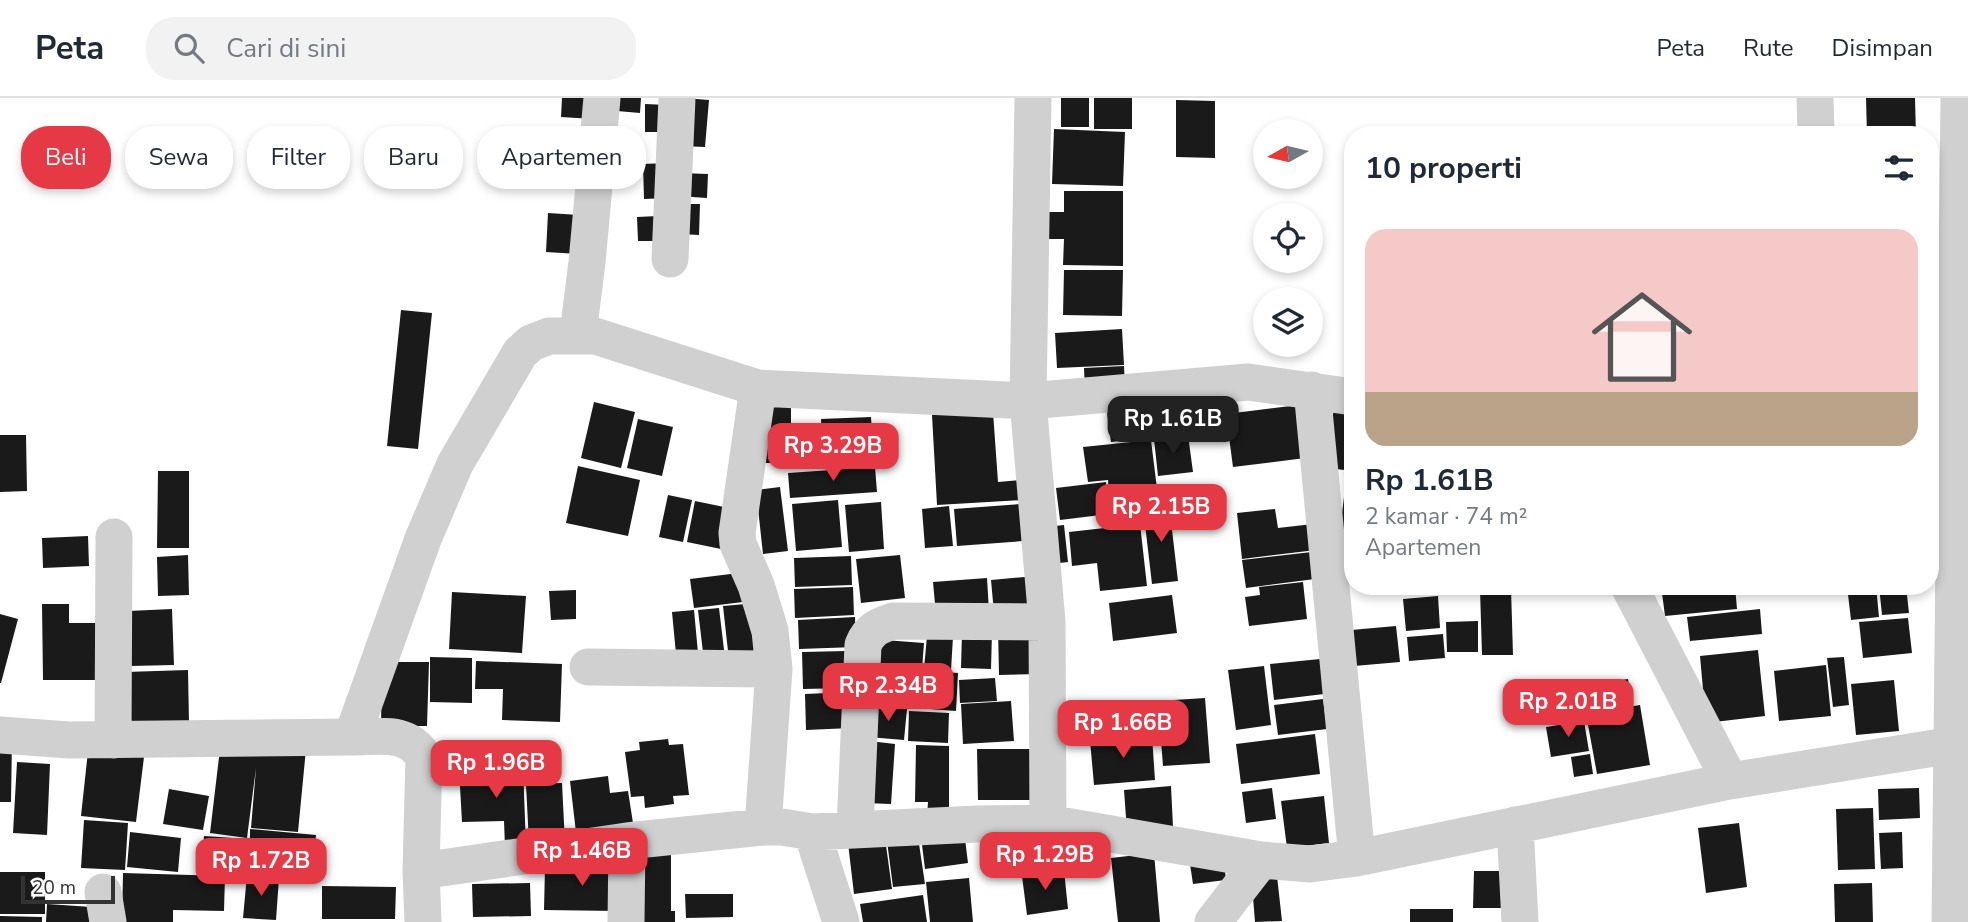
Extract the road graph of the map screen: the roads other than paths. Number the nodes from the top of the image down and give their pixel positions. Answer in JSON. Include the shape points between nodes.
{"nodes":[{"id":1,"x":602,"y":98,"type":"edge"},
{"id":2,"x":677,"y":98,"type":"edge"},
{"id":3,"x":1033,"y":98,"type":"edge"},
{"id":4,"x":1815,"y":98,"type":"edge"},
{"id":5,"x":1959,"y":98,"type":"edge"},
{"id":6,"x":1816,"y":126,"type":"edge"},
{"id":7,"x":670,"y":259,"type":"dead end"},
{"id":8,"x":578,"y":334,"type":"junction"},
{"id":9,"x":758,"y":388,"type":"junction"},
{"id":10,"x":1312,"y":390,"type":"junction"},
{"id":11,"x":1344,"y":395,"type":"edge"},
{"id":12,"x":1028,"y":401,"type":"junction"},
{"id":13,"x":114,"y":537,"type":"dead end"},
{"id":14,"x":1634,"y":595,"type":"edge"},
{"id":15,"x":1047,"y":622,"type":"junction"},
{"id":16,"x":589,"y":667,"type":"dead end"},
{"id":17,"x":774,"y":669,"type":"junction"},
{"id":18,"x":0,"y":735,"type":"edge"},
{"id":19,"x":352,"y":737,"type":"junction"},
{"id":20,"x":113,"y":740,"type":"junction"},
{"id":21,"x":1953,"y":745,"type":"junction"},
{"id":22,"x":1730,"y":781,"type":"junction"},
{"id":23,"x":1048,"y":823,"type":"junction"},
{"id":24,"x":1515,"y":825,"type":"junction"},
{"id":25,"x":763,"y":827,"type":"junction"},
{"id":26,"x":855,"y":830,"type":"junction"},
{"id":27,"x":812,"y":832,"type":"junction"},
{"id":28,"x":627,"y":841,"type":"junction"},
{"id":29,"x":1357,"y":858,"type":"junction"},
{"id":30,"x":1261,"y":860,"type":"junction"},
{"id":31,"x":421,"y":871,"type":"junction"},
{"id":32,"x":423,"y":922,"type":"edge"},
{"id":33,"x":626,"y":922,"type":"edge"},
{"id":34,"x":841,"y":922,"type":"edge"},
{"id":35,"x":1213,"y":922,"type":"edge"},
{"id":36,"x":1520,"y":922,"type":"edge"},
{"id":37,"x":1950,"y":922,"type":"edge"}],
"edges":[{"from":1,"to":8,"type":"street"},
{"from":2,"to":7,"type":"street"},
{"from":3,"to":12,"type":"street"},
{"from":4,"to":6,"type":"street"},
{"from":5,"to":21,"type":"street"},
{"from":8,"to":9,"type":"street","via":[[595,335]]},
{"from":8,"to":19,"type":"street","via":[[549,336],[520,353],[455,464]]},
{"from":9,"to":12,"type":"street"},
{"from":9,"to":17,"type":"street","via":[[737,533],[770,631]]},
{"from":10,"to":11,"type":"street"},
{"from":10,"to":12,"type":"street","via":[[1248,382]]},
{"from":10,"to":29,"type":"street"},
{"from":12,"to":15,"type":"street"},
{"from":13,"to":20,"type":"street"},
{"from":14,"to":22,"type":"street"},
{"from":15,"to":23,"type":"street"},
{"from":15,"to":26,"type":"street","via":[[893,621],[868,633],[863,645]]},
{"from":16,"to":17,"type":"street"},
{"from":17,"to":25,"type":"street"},
{"from":18,"to":20,"type":"street"},
{"from":19,"to":20,"type":"street"},
{"from":19,"to":31,"type":"street","via":[[409,740],[424,757]]},
{"from":21,"to":22,"type":"street"},
{"from":21,"to":37,"type":"street"},
{"from":22,"to":24,"type":"street"},
{"from":23,"to":26,"type":"street"},
{"from":23,"to":30,"type":"street"},
{"from":24,"to":29,"type":"street"},
{"from":24,"to":36,"type":"street"},
{"from":25,"to":27,"type":"street"},
{"from":25,"to":28,"type":"street"},
{"from":26,"to":27,"type":"street"},
{"from":27,"to":34,"type":"street"},
{"from":28,"to":31,"type":"street"},
{"from":28,"to":33,"type":"street"},
{"from":29,"to":30,"type":"street","via":[[1310,864]]},
{"from":30,"to":35,"type":"street"},
{"from":31,"to":32,"type":"street"}]}
